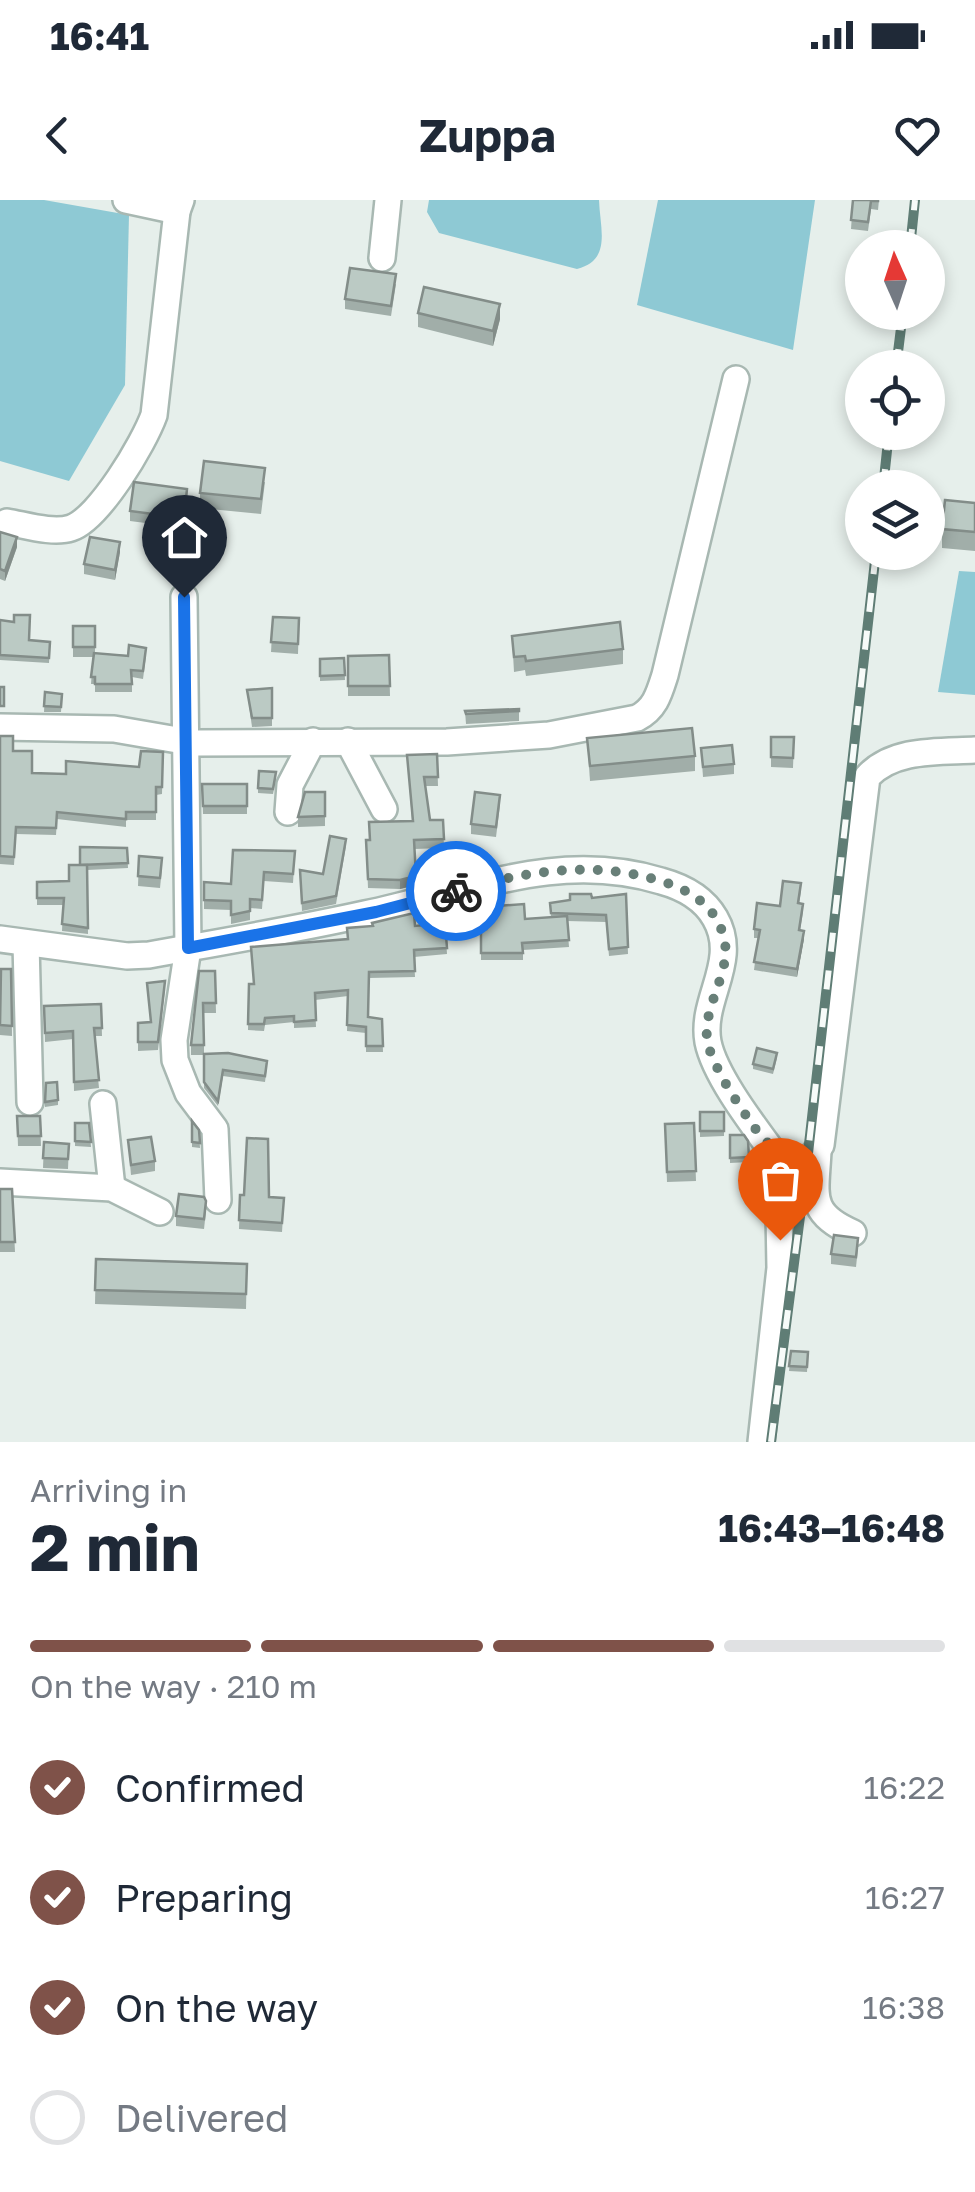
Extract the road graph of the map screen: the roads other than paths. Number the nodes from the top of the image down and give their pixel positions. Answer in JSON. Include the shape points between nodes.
{"nodes":[{"id":1,"x":126,"y":200,"type":"edge"},
{"id":2,"x":388,"y":200,"type":"edge"},
{"id":3,"x":179,"y":206,"type":"edge"},
{"id":4,"x":382,"y":258,"type":"dead end"},
{"id":5,"x":736,"y":379,"type":"dead end"},
{"id":6,"x":0,"y":524,"type":"edge"},
{"id":7,"x":184,"y":597,"type":"dead end"},
{"id":8,"x":0,"y":727,"type":"edge"},
{"id":9,"x":187,"y":741,"type":"junction"},
{"id":10,"x":313,"y":741,"type":"junction"},
{"id":11,"x":348,"y":741,"type":"junction"},
{"id":12,"x":975,"y":750,"type":"edge"},
{"id":13,"x":384,"y":810,"type":"dead end"},
{"id":14,"x":288,"y":812,"type":"dead end"},
{"id":15,"x":13,"y":941,"type":"edge"},
{"id":16,"x":188,"y":948,"type":"junction"},
{"id":17,"x":30,"y":1102,"type":"dead end"},
{"id":18,"x":103,"y":1104,"type":"dead end"},
{"id":19,"x":818,"y":1151,"type":"junction"},
{"id":20,"x":778,"y":1158,"type":"junction"},
{"id":21,"x":0,"y":1182,"type":"edge"},
{"id":22,"x":112,"y":1188,"type":"junction"},
{"id":23,"x":218,"y":1200,"type":"dead end"},
{"id":24,"x":160,"y":1212,"type":"dead end"},
{"id":25,"x":853,"y":1233,"type":"edge"},
{"id":26,"x":761,"y":1442,"type":"edge"}],
"edges":[{"from":1,"to":3,"type":"street"},
{"from":2,"to":4,"type":"street"},
{"from":3,"to":6,"type":"street","via":[[146,439],[80,524],[60,530]]},
{"from":5,"to":11,"type":"street","via":[[665,676],[649,712],[548,735]]},
{"from":7,"to":9,"type":"street"},
{"from":8,"to":9,"type":"street","via":[[114,729]]},
{"from":9,"to":10,"type":"street"},
{"from":9,"to":16,"type":"street"},
{"from":10,"to":11,"type":"street"},
{"from":10,"to":14,"type":"street","via":[[290,785]]},
{"from":11,"to":13,"type":"street"},
{"from":12,"to":19,"type":"street","via":[[895,758],[867,777]]},
{"from":15,"to":16,"type":"street","via":[[127,956]]},
{"from":15,"to":17,"type":"street"},
{"from":16,"to":20,"type":"street","via":[[552,870],[627,870],[676,885],[702,900],[725,943],[709,1047],[739,1106]]},
{"from":16,"to":23,"type":"street","via":[[175,1060],[188,1093],[215,1129]]},
{"from":18,"to":22,"type":"street"},
{"from":19,"to":20,"type":"street","via":[[807,1162]]},
{"from":19,"to":25,"type":"street","via":[[816,1201],[828,1221]]},
{"from":20,"to":26,"type":"street","via":[[780,1268]]},
{"from":21,"to":22,"type":"street"},
{"from":22,"to":24,"type":"street"}]}
